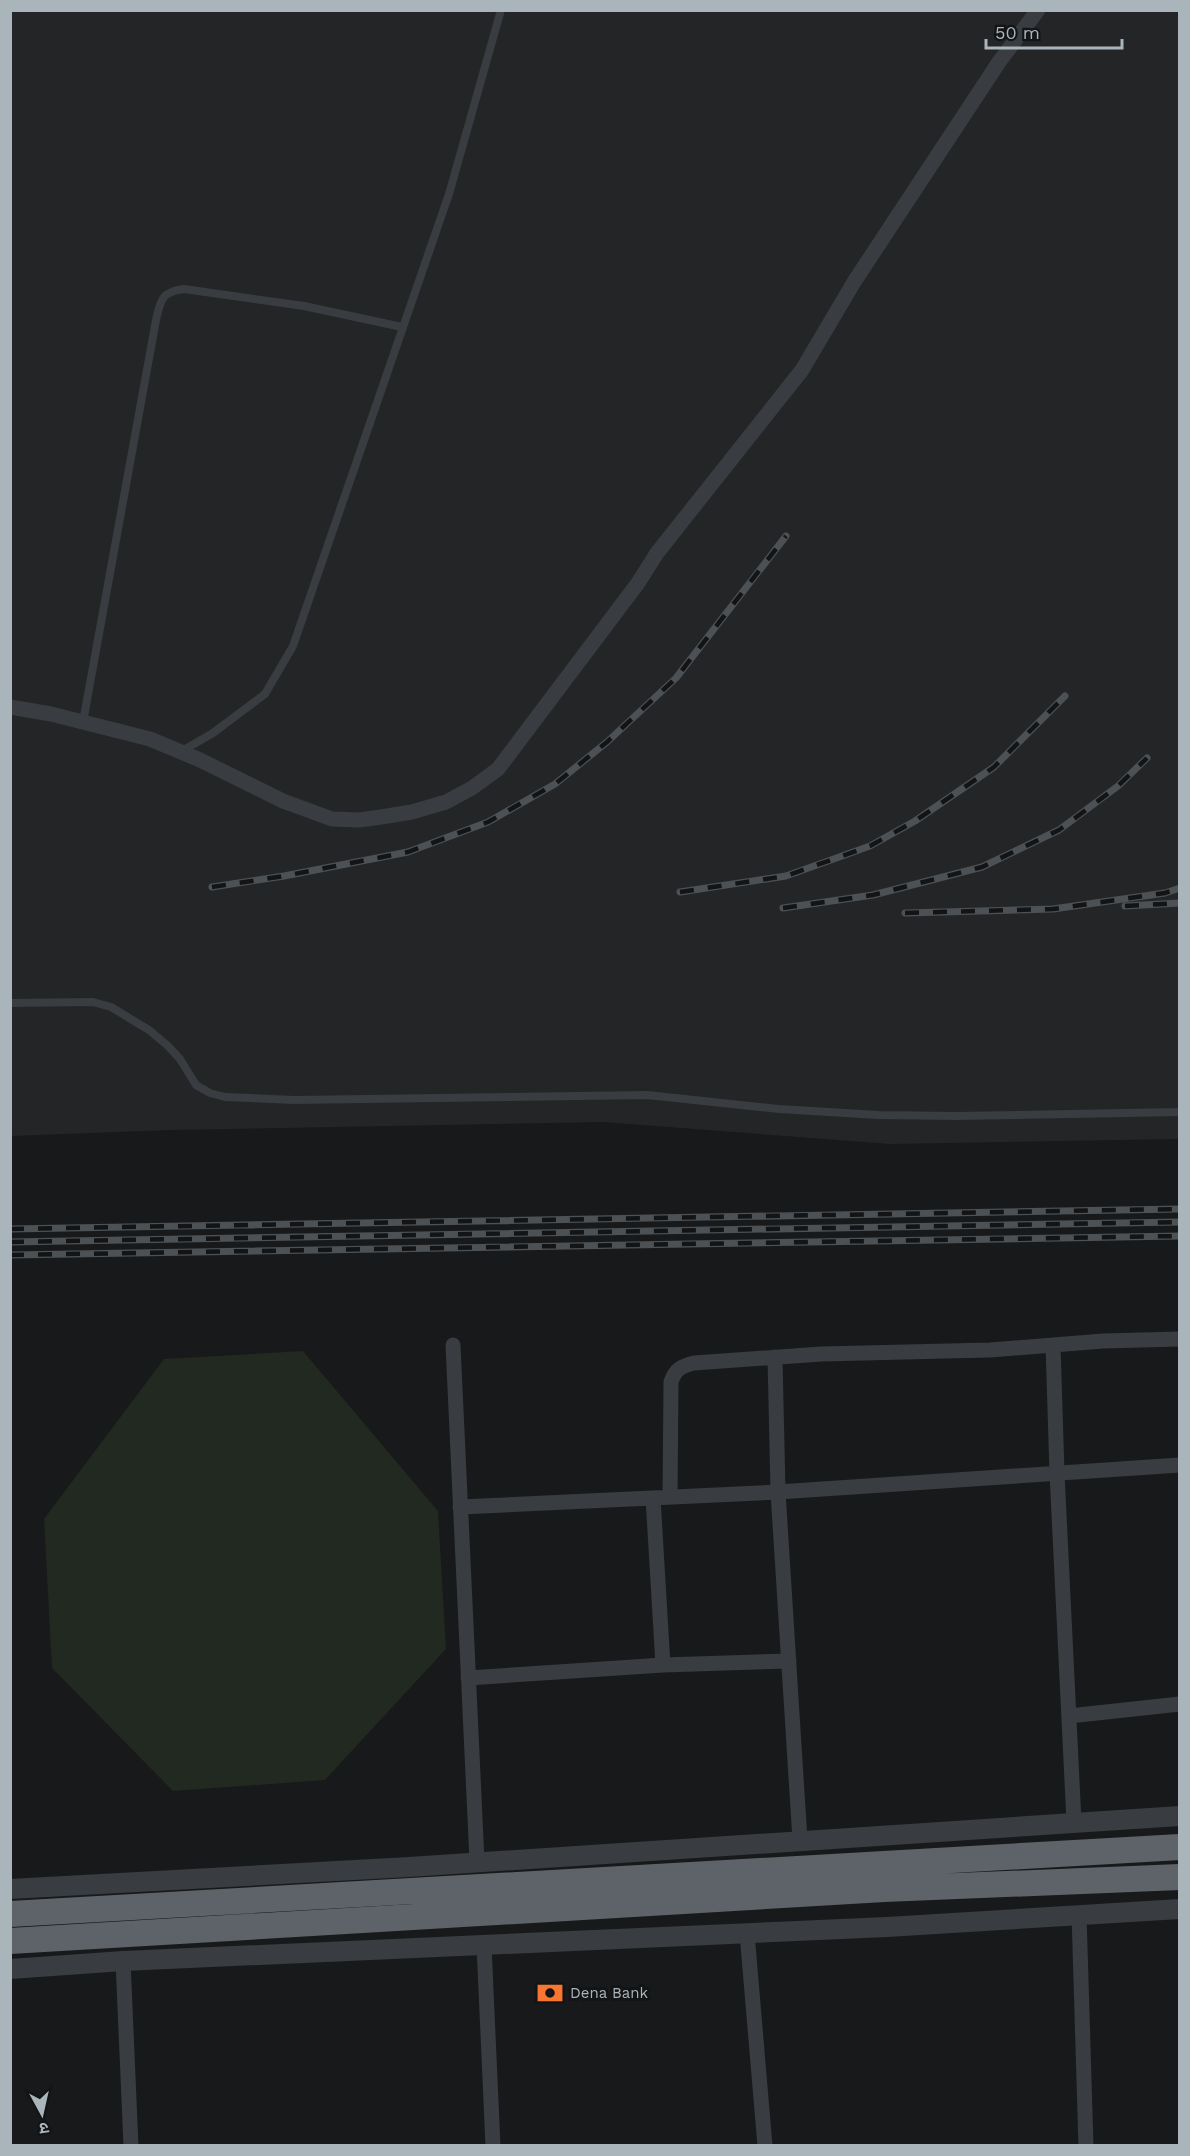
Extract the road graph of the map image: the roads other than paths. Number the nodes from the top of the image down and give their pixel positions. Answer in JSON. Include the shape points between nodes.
{"nodes":[{"id":1,"x":501,"y":10,"type":"edge"},
{"id":2,"x":1038,"y":10,"type":"edge"},
{"id":3,"x":402,"y":327,"type":"junction"},
{"id":4,"x":10,"y":706,"type":"edge"},
{"id":5,"x":83,"y":722,"type":"junction"},
{"id":6,"x":181,"y":752,"type":"junction"},
{"id":7,"x":10,"y":1003,"type":"edge"},
{"id":8,"x":1179,"y":1112,"type":"edge"},
{"id":9,"x":1179,"y":1339,"type":"edge"},
{"id":10,"x":453,"y":1345,"type":"dead end"},
{"id":11,"x":1053,"y":1345,"type":"junction"},
{"id":12,"x":775,"y":1358,"type":"junction"},
{"id":13,"x":1179,"y":1465,"type":"edge"},
{"id":14,"x":1057,"y":1473,"type":"junction"},
{"id":15,"x":778,"y":1492,"type":"junction"},
{"id":16,"x":670,"y":1497,"type":"junction"},
{"id":17,"x":654,"y":1498,"type":"junction"},
{"id":18,"x":460,"y":1507,"type":"junction"},
{"id":19,"x":789,"y":1661,"type":"junction"},
{"id":20,"x":663,"y":1665,"type":"junction"},
{"id":21,"x":468,"y":1678,"type":"junction"},
{"id":22,"x":1179,"y":1704,"type":"edge"},
{"id":23,"x":1069,"y":1716,"type":"junction"},
{"id":24,"x":1179,"y":1816,"type":"edge"},
{"id":25,"x":1074,"y":1822,"type":"junction"},
{"id":26,"x":800,"y":1840,"type":"junction"},
{"id":27,"x":1179,"y":1846,"type":"edge"},
{"id":28,"x":477,"y":1861,"type":"junction"},
{"id":29,"x":1179,"y":1877,"type":"edge"},
{"id":30,"x":10,"y":1889,"type":"edge"},
{"id":31,"x":1179,"y":1909,"type":"edge"},
{"id":32,"x":10,"y":1914,"type":"edge"},
{"id":33,"x":1079,"y":1914,"type":"junction"},
{"id":34,"x":747,"y":1933,"type":"junction"},
{"id":35,"x":10,"y":1941,"type":"edge"},
{"id":36,"x":484,"y":1945,"type":"junction"},
{"id":37,"x":123,"y":1961,"type":"junction"},
{"id":38,"x":10,"y":1969,"type":"edge"},
{"id":39,"x":131,"y":2145,"type":"edge"},
{"id":40,"x":493,"y":2145,"type":"edge"},
{"id":41,"x":765,"y":2145,"type":"edge"},
{"id":42,"x":1086,"y":2145,"type":"edge"}],
"edges":[{"from":1,"to":3,"type":"lane","via":[[449,194]]},
{"from":2,"to":6,"type":"street","via":[[999,62],[854,282],[802,370],[657,553],[498,769],[446,802],[412,812],[342,820],[302,809]]},
{"from":3,"to":5,"type":"lane","via":[[304,306],[184,290],[172,290],[165,296],[156,320]]},
{"from":3,"to":6,"type":"lane","via":[[294,646],[264,694]]},
{"from":4,"to":5,"type":"street"},
{"from":5,"to":6,"type":"street","via":[[136,735]]},
{"from":7,"to":8,"type":"lane","via":[[93,1002],[111,1007],[168,1046],[196,1085],[225,1097],[294,1100],[647,1095],[878,1115]]},
{"from":9,"to":11,"type":"street"},
{"from":10,"to":18,"type":"street"},
{"from":11,"to":12,"type":"street"},
{"from":11,"to":14,"type":"street"},
{"from":12,"to":15,"type":"street"},
{"from":12,"to":16,"type":"street","via":[[694,1363],[677,1369],[670,1394]]},
{"from":13,"to":14,"type":"street"},
{"from":14,"to":15,"type":"street"},
{"from":14,"to":23,"type":"street"},
{"from":15,"to":16,"type":"street"},
{"from":15,"to":19,"type":"street"},
{"from":16,"to":17,"type":"street"},
{"from":17,"to":18,"type":"street"},
{"from":17,"to":20,"type":"street"},
{"from":18,"to":21,"type":"street"},
{"from":19,"to":20,"type":"street"},
{"from":19,"to":26,"type":"street"},
{"from":20,"to":21,"type":"street"},
{"from":21,"to":28,"type":"street"},
{"from":22,"to":23,"type":"street"},
{"from":23,"to":25,"type":"street"},
{"from":24,"to":25,"type":"street"},
{"from":25,"to":26,"type":"street"},
{"from":26,"to":28,"type":"street"},
{"from":27,"to":32,"type":"highway"},
{"from":28,"to":30,"type":"street"},
{"from":29,"to":35,"type":"highway","via":[[974,1885]]},
{"from":31,"to":33,"type":"street"},
{"from":33,"to":34,"type":"street"},
{"from":33,"to":42,"type":"street"},
{"from":34,"to":36,"type":"street"},
{"from":34,"to":41,"type":"street"},
{"from":36,"to":37,"type":"street"},
{"from":36,"to":40,"type":"street"},
{"from":37,"to":38,"type":"street"},
{"from":37,"to":39,"type":"street"}]}
